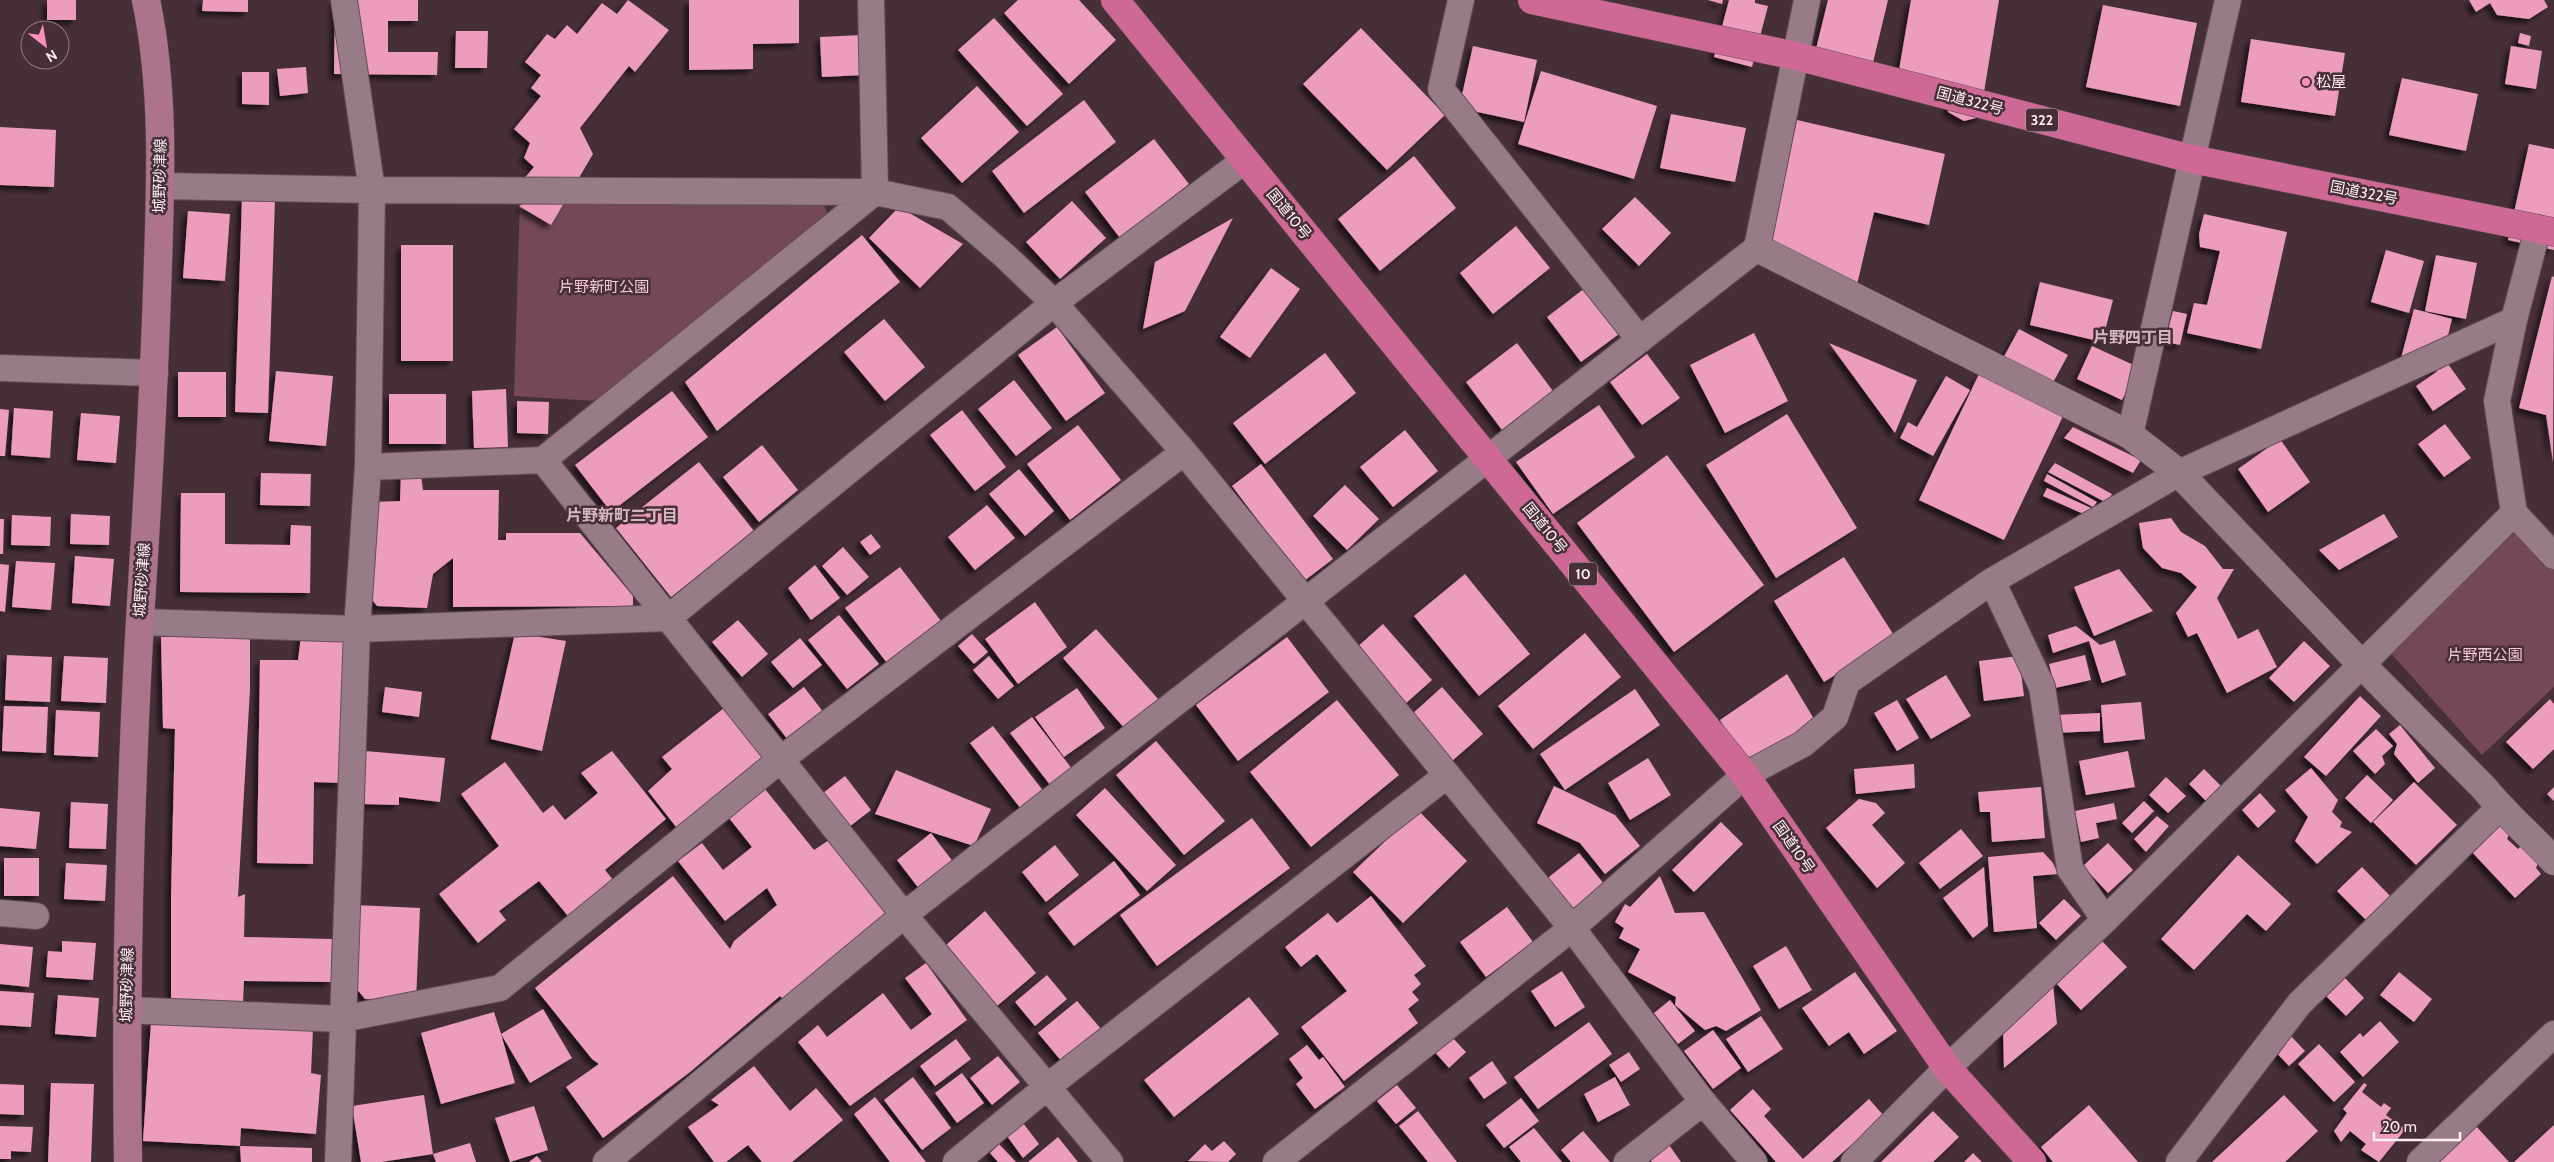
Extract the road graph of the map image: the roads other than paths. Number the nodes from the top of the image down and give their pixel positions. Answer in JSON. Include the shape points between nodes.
{"nodes":[{"id":1,"x":146,"y":0,"type":"edge"},
{"id":2,"x":344,"y":0,"type":"edge"},
{"id":3,"x":871,"y":0,"type":"edge"},
{"id":4,"x":1115,"y":0,"type":"edge"},
{"id":5,"x":1460,"y":0,"type":"edge"},
{"id":6,"x":1532,"y":0,"type":"edge"},
{"id":7,"x":1807,"y":0,"type":"edge"},
{"id":8,"x":2228,"y":0,"type":"edge"},
{"id":9,"x":1796,"y":56,"type":"junction"},
{"id":10,"x":2192,"y":159,"type":"junction"},
{"id":11,"x":1245,"y":160,"type":"junction"},
{"id":12,"x":161,"y":186,"type":"junction"},
{"id":13,"x":372,"y":190,"type":"junction"},
{"id":14,"x":875,"y":192,"type":"junction"},
{"id":15,"x":2546,"y":230,"type":"edge"},
{"id":16,"x":1757,"y":248,"type":"junction"},
{"id":17,"x":1054,"y":303,"type":"junction"},
{"id":18,"x":2514,"y":320,"type":"junction"},
{"id":19,"x":1640,"y":340,"type":"junction"},
{"id":20,"x":0,"y":368,"type":"edge"},
{"id":21,"x":155,"y":373,"type":"junction"},
{"id":22,"x":2130,"y":435,"type":"junction"},
{"id":23,"x":1184,"y":452,"type":"junction"},
{"id":24,"x":1489,"y":458,"type":"junction"},
{"id":25,"x":543,"y":460,"type":"junction"},
{"id":26,"x":368,"y":467,"type":"junction"},
{"id":27,"x":2179,"y":473,"type":"junction"},
{"id":28,"x":2514,"y":513,"type":"junction"},
{"id":29,"x":2554,"y":556,"type":"edge"},
{"id":30,"x":1992,"y":581,"type":"junction"},
{"id":31,"x":1303,"y":601,"type":"junction"},
{"id":32,"x":668,"y":618,"type":"junction"},
{"id":33,"x":140,"y":622,"type":"junction"},
{"id":34,"x":357,"y":628,"type":"junction"},
{"id":35,"x":2362,"y":665,"type":"junction"},
{"id":36,"x":780,"y":760,"type":"junction"},
{"id":37,"x":1745,"y":775,"type":"junction"},
{"id":38,"x":1446,"y":776,"type":"junction"},
{"id":39,"x":2500,"y":807,"type":"junction"},
{"id":40,"x":2554,"y":861,"type":"edge"},
{"id":41,"x":0,"y":913,"type":"edge"},
{"id":42,"x":904,"y":915,"type":"junction"},
{"id":43,"x":36,"y":916,"type":"dead end"},
{"id":44,"x":2105,"y":920,"type":"junction"},
{"id":45,"x":1572,"y":928,"type":"junction"},
{"id":46,"x":126,"y":1010,"type":"junction"},
{"id":47,"x":342,"y":1019,"type":"junction"},
{"id":48,"x":2554,"y":1034,"type":"edge"},
{"id":49,"x":1947,"y":1068,"type":"junction"},
{"id":50,"x":1048,"y":1087,"type":"junction"},
{"id":51,"x":1703,"y":1102,"type":"junction"},
{"id":52,"x":128,"y":1162,"type":"edge"},
{"id":53,"x":338,"y":1162,"type":"edge"},
{"id":54,"x":606,"y":1162,"type":"edge"},
{"id":55,"x":956,"y":1162,"type":"edge"},
{"id":56,"x":1110,"y":1162,"type":"edge"},
{"id":57,"x":1276,"y":1162,"type":"edge"},
{"id":58,"x":1627,"y":1162,"type":"edge"},
{"id":59,"x":1754,"y":1162,"type":"edge"},
{"id":60,"x":1854,"y":1162,"type":"edge"},
{"id":61,"x":2032,"y":1162,"type":"edge"},
{"id":62,"x":2179,"y":1162,"type":"edge"},
{"id":63,"x":2420,"y":1162,"type":"edge"}],
"edges":[{"from":1,"to":12,"type":"main road","name":"城野砂津線","via":[[158,90]]},
{"from":2,"to":13,"type":"street"},
{"from":3,"to":14,"type":"street"},
{"from":4,"to":11,"type":"highway","name":"国道10号","number":"10"},
{"from":5,"to":19,"type":"street","via":[[1442,89]]},
{"from":6,"to":9,"type":"highway","name":"国道322号","number":"322"},
{"from":7,"to":9,"type":"street"},
{"from":8,"to":10,"type":"street"},
{"from":9,"to":10,"type":"highway","name":"国道322号","number":"322"},
{"from":9,"to":16,"type":"street"},
{"from":10,"to":15,"type":"highway","name":"国道322号","number":"322"},
{"from":10,"to":22,"type":"street"},
{"from":11,"to":17,"type":"street"},
{"from":11,"to":24,"type":"highway","name":"国道10号","number":"10"},
{"from":12,"to":13,"type":"street"},
{"from":12,"to":21,"type":"main road","name":"城野砂津線"},
{"from":13,"to":14,"type":"street"},
{"from":13,"to":26,"type":"street"},
{"from":14,"to":17,"type":"street","via":[[948,206]]},
{"from":14,"to":25,"type":"street"},
{"from":15,"to":18,"type":"street"},
{"from":16,"to":19,"type":"street"},
{"from":16,"to":22,"type":"street"},
{"from":17,"to":23,"type":"street"},
{"from":17,"to":32,"type":"street"},
{"from":18,"to":27,"type":"street"},
{"from":18,"to":28,"type":"street","via":[[2497,401]]},
{"from":19,"to":24,"type":"street"},
{"from":20,"to":21,"type":"street"},
{"from":21,"to":33,"type":"main road","name":"城野砂津線"},
{"from":22,"to":27,"type":"street"},
{"from":23,"to":31,"type":"street"},
{"from":23,"to":36,"type":"street"},
{"from":24,"to":31,"type":"street"},
{"from":24,"to":37,"type":"highway","name":"国道10号","number":"10"},
{"from":25,"to":26,"type":"street"},
{"from":25,"to":32,"type":"street"},
{"from":26,"to":34,"type":"street"},
{"from":27,"to":30,"type":"street"},
{"from":27,"to":35,"type":"street"},
{"from":28,"to":29,"type":"street"},
{"from":28,"to":35,"type":"street"},
{"from":30,"to":37,"type":"street","via":[[1847,682],[1835,717],[1803,744]]},
{"from":30,"to":44,"type":"street","via":[[2042,687],[2070,869]]},
{"from":31,"to":38,"type":"street"},
{"from":31,"to":42,"type":"street"},
{"from":32,"to":34,"type":"street"},
{"from":32,"to":36,"type":"street"},
{"from":33,"to":34,"type":"street"},
{"from":33,"to":46,"type":"main road","name":"城野砂津線"},
{"from":34,"to":47,"type":"street"},
{"from":35,"to":39,"type":"street"},
{"from":35,"to":44,"type":"street"},
{"from":36,"to":42,"type":"street"},
{"from":36,"to":47,"type":"street","via":[[500,988]]},
{"from":37,"to":45,"type":"street"},
{"from":37,"to":49,"type":"highway","name":"国道10号","number":"10"},
{"from":38,"to":45,"type":"street"},
{"from":38,"to":50,"type":"street"},
{"from":39,"to":40,"type":"street"},
{"from":39,"to":62,"type":"street","via":[[2299,1004]]},
{"from":41,"to":43,"type":"street"},
{"from":42,"to":50,"type":"street"},
{"from":42,"to":54,"type":"street"},
{"from":44,"to":49,"type":"street"},
{"from":45,"to":51,"type":"street"},
{"from":45,"to":57,"type":"street"},
{"from":46,"to":47,"type":"street"},
{"from":46,"to":52,"type":"main road","name":"城野砂津線"},
{"from":47,"to":53,"type":"street"},
{"from":48,"to":63,"type":"street"},
{"from":49,"to":60,"type":"street"},
{"from":49,"to":61,"type":"highway","name":"国道10号","number":"10"},
{"from":50,"to":55,"type":"street"},
{"from":50,"to":56,"type":"street"},
{"from":51,"to":58,"type":"street"},
{"from":51,"to":59,"type":"street"}]}
